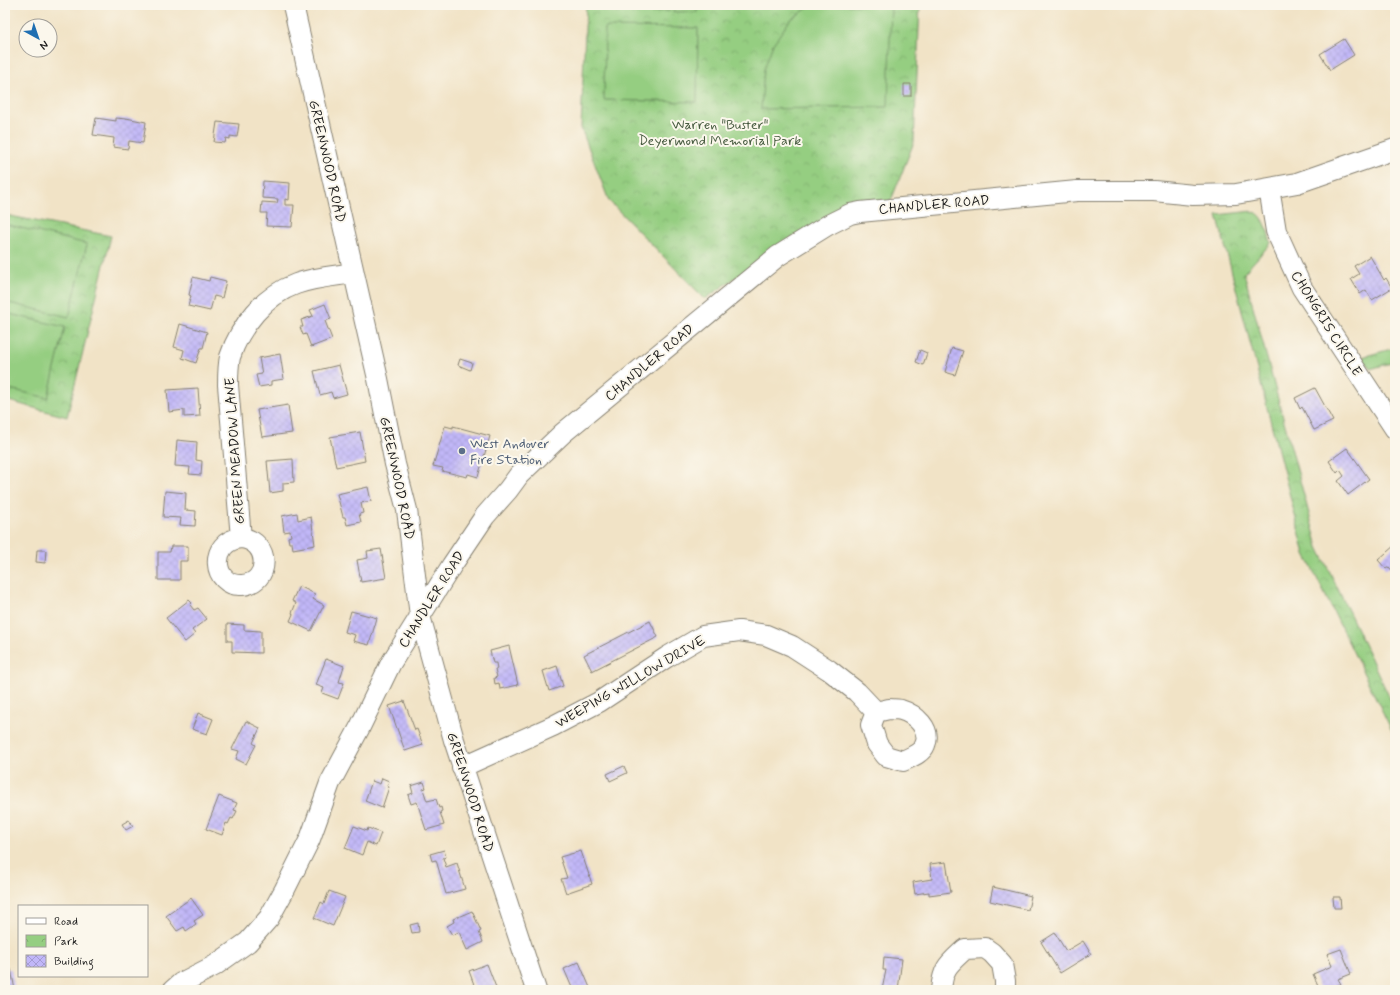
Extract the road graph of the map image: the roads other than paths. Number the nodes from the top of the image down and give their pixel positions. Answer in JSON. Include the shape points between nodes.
{"nodes":[{"id":1,"x":293,"y":5,"type":"edge"},
{"id":2,"x":1395,"y":149,"type":"edge"},
{"id":3,"x":1269,"y":188,"type":"junction"},
{"id":4,"x":354,"y":273,"type":"junction"},
{"id":5,"x":1395,"y":429,"type":"edge"},
{"id":6,"x":241,"y":538,"type":"dead end"},
{"id":7,"x":420,"y":616,"type":"junction"},
{"id":8,"x":876,"y":712,"type":"dead end"},
{"id":9,"x":462,"y":767,"type":"junction"},
{"id":10,"x":173,"y":990,"type":"edge"},
{"id":11,"x":536,"y":990,"type":"edge"},
{"id":12,"x":941,"y":990,"type":"edge"},
{"id":13,"x":1005,"y":990,"type":"edge"}],
"edges":[{"from":1,"to":4,"type":"street","name":"GREENWOOD ROAD"},
{"from":2,"to":3,"type":"street","name":"CHANDLER ROAD","via":[[1297,183]]},
{"from":3,"to":5,"type":"street","name":"CHONGRIS CIRCLE","via":[[1276,231],[1302,288]]},
{"from":3,"to":7,"type":"street","name":"CHANDLER ROAD","via":[[1236,194],[1193,195],[1078,191],[860,212],[828,225],[778,256],[744,283],[563,433],[519,475],[485,516]]},
{"from":4,"to":6,"type":"street","name":"GREEN MEADOW LANE","via":[[310,279],[278,293],[252,317],[235,345],[230,358],[228,385]]},
{"from":4,"to":7,"type":"street","name":"GREENWOOD ROAD","via":[[407,510]]},
{"from":7,"to":9,"type":"street","name":"GREENWOOD ROAD"},
{"from":7,"to":10,"type":"street","name":"CHANDLER ROAD","via":[[391,663],[330,783],[310,839],[269,918],[248,942]]},
{"from":8,"to":9,"type":"street","name":"WEEPING WILLOW DRIVE","via":[[857,692],[829,670],[792,646],[766,635],[738,631],[702,636],[599,702]]},
{"from":9,"to":11,"type":"street","name":"GREENWOOD ROAD"},
{"from":12,"to":13,"type":"street","via":[[948,965],[965,949],[985,948],[1002,964]]}]}
